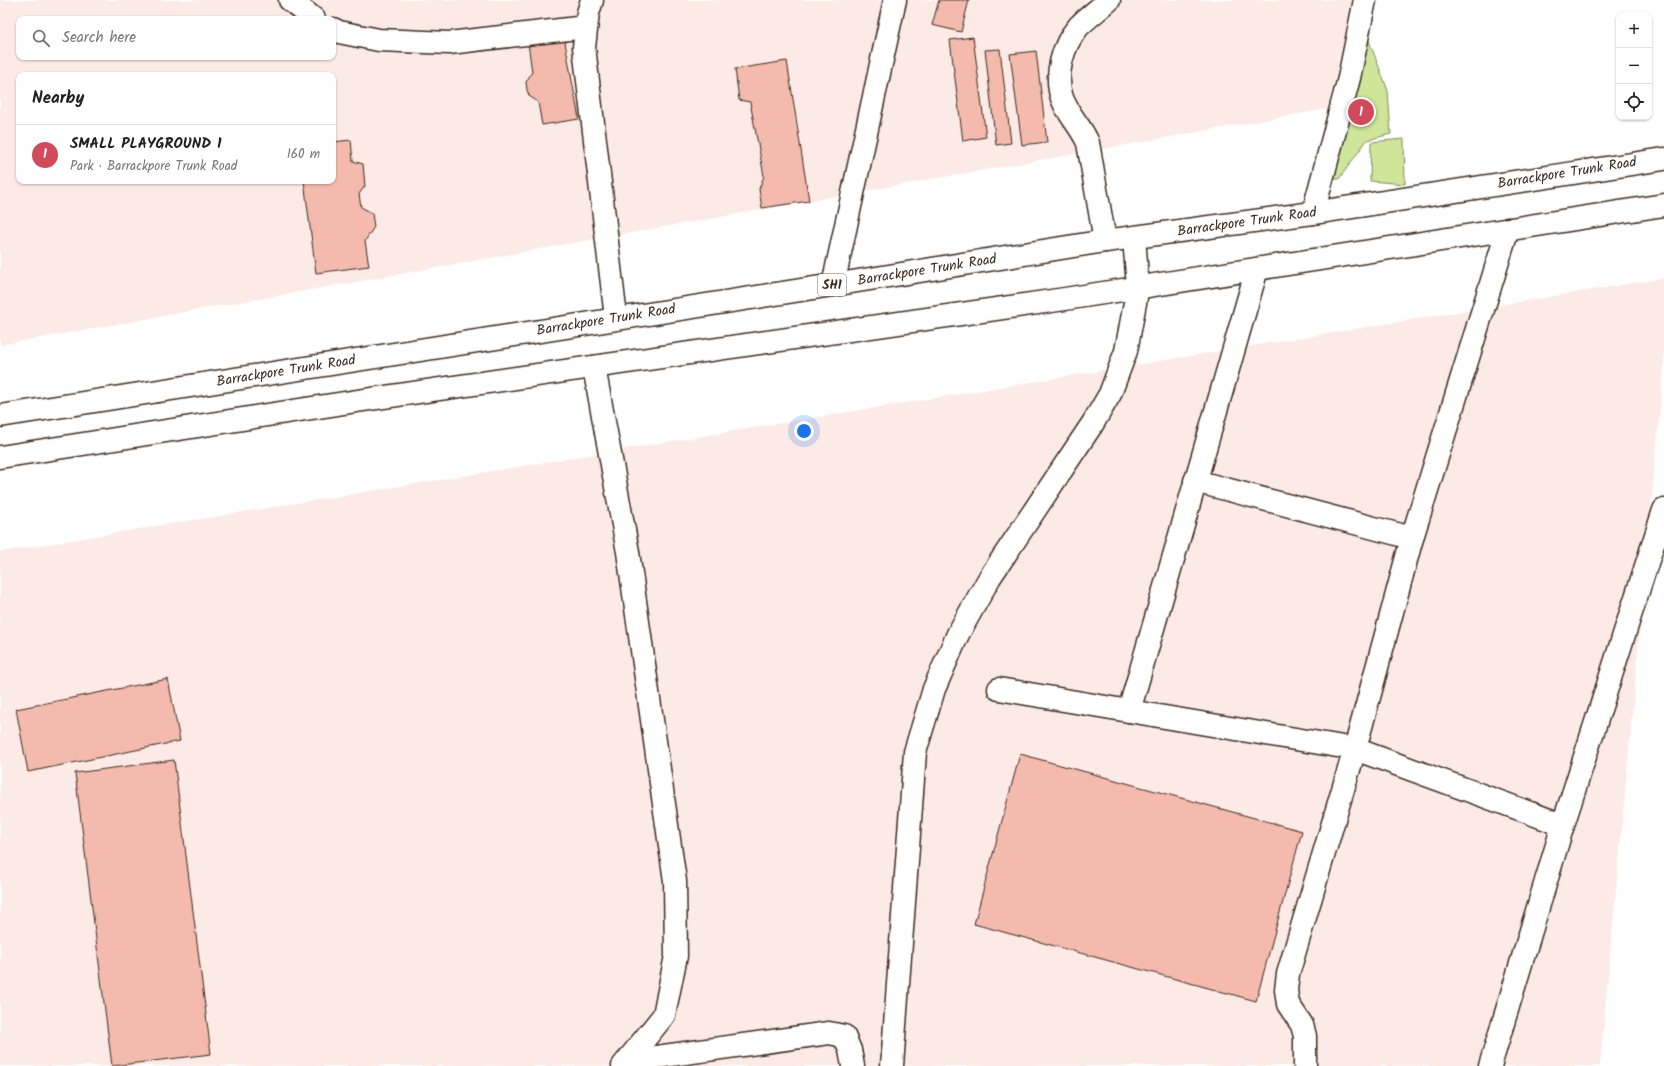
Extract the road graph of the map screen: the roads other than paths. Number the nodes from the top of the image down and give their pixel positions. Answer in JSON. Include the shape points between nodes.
{"nodes":[{"id":1,"x":290,"y":0,"type":"edge"},
{"id":2,"x":592,"y":0,"type":"edge"},
{"id":3,"x":895,"y":0,"type":"edge"},
{"id":4,"x":1109,"y":0,"type":"edge"},
{"id":5,"x":1366,"y":0,"type":"edge"},
{"id":6,"x":310,"y":16,"type":"edge"},
{"id":7,"x":586,"y":27,"type":"junction"},
{"id":8,"x":336,"y":30,"type":"edge"},
{"id":9,"x":1664,"y":159,"type":"edge"},
{"id":10,"x":1664,"y":204,"type":"edge"},
{"id":11,"x":1313,"y":213,"type":"junction"},
{"id":12,"x":1508,"y":229,"type":"junction"},
{"id":13,"x":1134,"y":238,"type":"junction"},
{"id":14,"x":1105,"y":241,"type":"junction"},
{"id":15,"x":1257,"y":269,"type":"junction"},
{"id":16,"x":833,"y":285,"type":"junction"},
{"id":17,"x":1138,"y":287,"type":"junction"},
{"id":18,"x":616,"y":318,"type":"junction"},
{"id":19,"x":594,"y":367,"type":"junction"},
{"id":20,"x":0,"y":416,"type":"edge"},
{"id":21,"x":0,"y":457,"type":"edge"},
{"id":22,"x":1195,"y":481,"type":"junction"},
{"id":23,"x":1664,"y":510,"type":"edge"},
{"id":24,"x":1412,"y":538,"type":"junction"},
{"id":25,"x":999,"y":689,"type":"dead end"},
{"id":26,"x":1129,"y":711,"type":"junction"},
{"id":27,"x":1356,"y":749,"type":"junction"},
{"id":28,"x":1563,"y":825,"type":"junction"},
{"id":29,"x":624,"y":1066,"type":"edge"},
{"id":30,"x":634,"y":1066,"type":"edge"},
{"id":31,"x":853,"y":1066,"type":"edge"},
{"id":32,"x":892,"y":1066,"type":"edge"},
{"id":33,"x":1305,"y":1066,"type":"edge"},
{"id":34,"x":1490,"y":1066,"type":"edge"}],
"edges":[{"from":1,"to":6,"type":"main road"},
{"from":2,"to":7,"type":"main road"},
{"from":3,"to":16,"type":"main road"},
{"from":4,"to":14,"type":"main road","via":[[1078,27],[1063,54],[1059,74],[1061,97],[1068,113],[1083,130],[1088,143]]},
{"from":5,"to":11,"type":"main road","via":[[1349,78]]},
{"from":7,"to":8,"type":"main road","via":[[449,43],[379,40]]},
{"from":7,"to":18,"type":"main road","via":[[584,47],[587,80]]},
{"from":9,"to":11,"type":"main road","name":"Barrackpore Trunk Road","number":"SH1"},
{"from":10,"to":12,"type":"main road"},
{"from":11,"to":13,"type":"main road","name":"Barrackpore Trunk Road","number":"SH1"},
{"from":12,"to":15,"type":"main road"},
{"from":12,"to":24,"type":"main road"},
{"from":13,"to":14,"type":"main road","name":"Barrackpore Trunk Road","number":"SH1"},
{"from":13,"to":17,"type":"main road"},
{"from":14,"to":16,"type":"main road","name":"Barrackpore Trunk Road","number":"SH1"},
{"from":15,"to":17,"type":"main road"},
{"from":15,"to":22,"type":"main road"},
{"from":16,"to":18,"type":"main road","name":"Barrackpore Trunk Road","number":"SH1"},
{"from":17,"to":19,"type":"main road"},
{"from":17,"to":32,"type":"main road","via":[[1126,351],[1110,394],[990,577],[958,634],[934,689],[915,752]]},
{"from":18,"to":20,"type":"main road","name":"Barrackpore Trunk Road","number":"SH1"},
{"from":19,"to":21,"type":"main road"},
{"from":19,"to":29,"type":"main road","via":[[628,552],[675,881],[676,956],[664,1015]]},
{"from":22,"to":24,"type":"main road"},
{"from":22,"to":26,"type":"main road"},
{"from":23,"to":28,"type":"main road"},
{"from":24,"to":27,"type":"main road"},
{"from":25,"to":26,"type":"main road"},
{"from":26,"to":27,"type":"main road"},
{"from":27,"to":28,"type":"main road"},
{"from":27,"to":33,"type":"main road","via":[[1288,974],[1288,1004],[1302,1025],[1305,1036]]},
{"from":28,"to":34,"type":"main road"},
{"from":30,"to":31,"type":"main road","via":[[642,1059],[829,1033],[844,1036]]}]}
